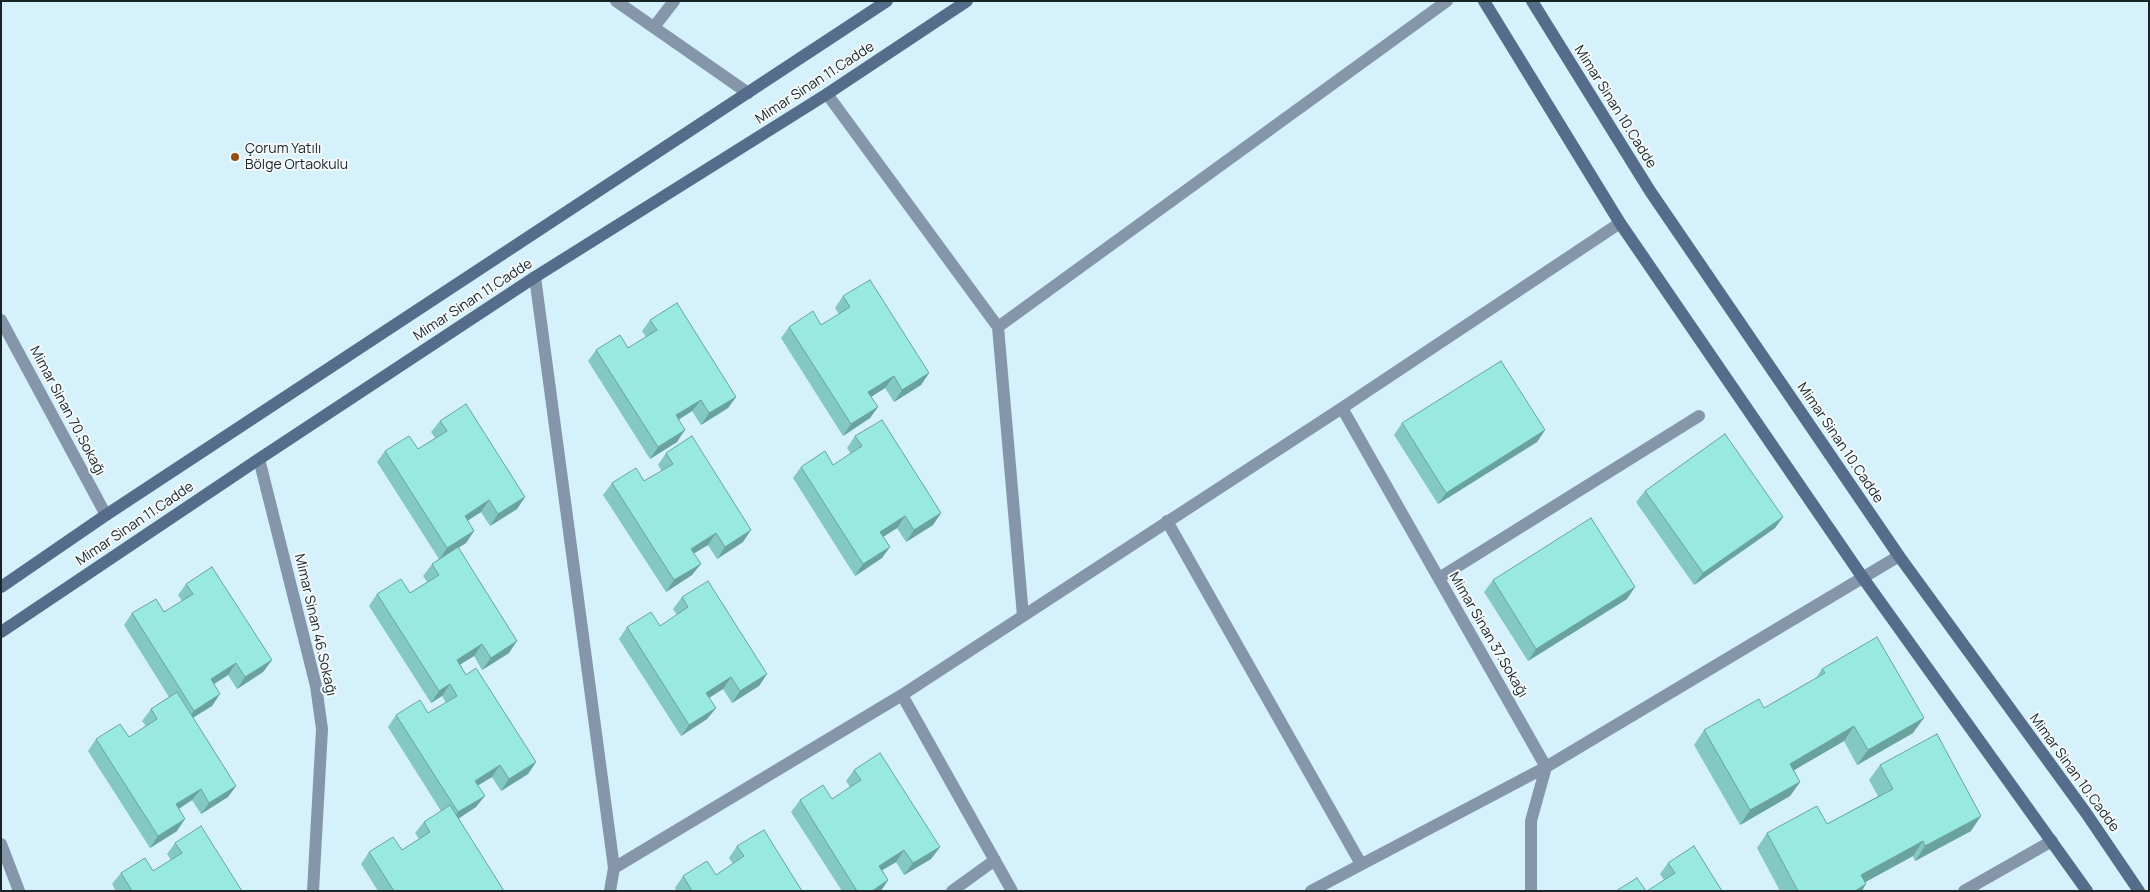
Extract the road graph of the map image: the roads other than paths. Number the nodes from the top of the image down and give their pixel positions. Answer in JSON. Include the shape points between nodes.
{"nodes":[{"id":1,"x":616,"y":1,"type":"edge"},
{"id":2,"x":674,"y":1,"type":"edge"},
{"id":3,"x":887,"y":1,"type":"edge"},
{"id":4,"x":967,"y":1,"type":"edge"},
{"id":5,"x":1447,"y":1,"type":"edge"},
{"id":6,"x":1484,"y":1,"type":"edge"},
{"id":7,"x":1532,"y":1,"type":"edge"},
{"id":8,"x":654,"y":27,"type":"junction"},
{"id":9,"x":748,"y":93,"type":"junction"},
{"id":10,"x":827,"y":94,"type":"junction"},
{"id":11,"x":1620,"y":223,"type":"junction"},
{"id":12,"x":535,"y":277,"type":"junction"},
{"id":13,"x":1,"y":320,"type":"edge"},
{"id":14,"x":998,"y":327,"type":"junction"},
{"id":15,"x":1342,"y":408,"type":"junction"},
{"id":16,"x":1700,"y":416,"type":"dead end"},
{"id":17,"x":259,"y":459,"type":"junction"},
{"id":18,"x":106,"y":515,"type":"junction"},
{"id":19,"x":1166,"y":521,"type":"junction"},
{"id":20,"x":1899,"y":556,"type":"junction"},
{"id":21,"x":1438,"y":578,"type":"junction"},
{"id":22,"x":1863,"y":578,"type":"junction"},
{"id":23,"x":1,"y":587,"type":"edge"},
{"id":24,"x":1024,"y":616,"type":"junction"},
{"id":25,"x":1,"y":632,"type":"edge"},
{"id":26,"x":902,"y":695,"type":"junction"},
{"id":27,"x":1546,"y":767,"type":"junction"},
{"id":28,"x":2052,"y":841,"type":"junction"},
{"id":29,"x":1,"y":844,"type":"edge"},
{"id":30,"x":994,"y":860,"type":"junction"},
{"id":31,"x":1361,"y":864,"type":"junction"},
{"id":32,"x":614,"y":868,"type":"junction"},
{"id":33,"x":19,"y":891,"type":"edge"},
{"id":34,"x":313,"y":891,"type":"edge"},
{"id":35,"x":610,"y":891,"type":"edge"},
{"id":36,"x":952,"y":891,"type":"edge"},
{"id":37,"x":1012,"y":891,"type":"edge"},
{"id":38,"x":1311,"y":891,"type":"edge"},
{"id":39,"x":1531,"y":891,"type":"edge"},
{"id":40,"x":1964,"y":891,"type":"edge"},
{"id":41,"x":2087,"y":891,"type":"edge"},
{"id":42,"x":2139,"y":891,"type":"edge"}],
"edges":[{"from":1,"to":8,"type":"street"},
{"from":2,"to":8,"type":"street"},
{"from":3,"to":9,"type":"street","name":"Mimar Sinan 11.Cadde"},
{"from":4,"to":10,"type":"street","name":"Mimar Sinan 11.Cadde"},
{"from":5,"to":14,"type":"street"},
{"from":6,"to":11,"type":"street"},
{"from":7,"to":20,"type":"street","name":"Mimar Sinan 10.Cadde","via":[[1650,191]]},
{"from":8,"to":9,"type":"street"},
{"from":9,"to":18,"type":"street","name":"Mimar Sinan 11.Cadde"},
{"from":10,"to":12,"type":"street","name":"Mimar Sinan 11.Cadde"},
{"from":10,"to":14,"type":"street"},
{"from":11,"to":15,"type":"street"},
{"from":11,"to":22,"type":"street"},
{"from":12,"to":17,"type":"street","name":"Mimar Sinan 11.Cadde"},
{"from":12,"to":32,"type":"street"},
{"from":13,"to":18,"type":"street","name":"Mimar Sinan 70.Sokağı"},
{"from":14,"to":24,"type":"street"},
{"from":15,"to":19,"type":"street"},
{"from":15,"to":21,"type":"street","name":"Mimar Sinan 37.Sokağı"},
{"from":16,"to":21,"type":"street"},
{"from":17,"to":25,"type":"street","name":"Mimar Sinan 11.Cadde"},
{"from":17,"to":34,"type":"street","name":"Mimar Sinan 46.Sokağı","via":[[316,686],[322,729]]},
{"from":18,"to":23,"type":"street","name":"Mimar Sinan 11.Cadde"},
{"from":19,"to":24,"type":"street"},
{"from":19,"to":31,"type":"street"},
{"from":20,"to":22,"type":"street"},
{"from":20,"to":42,"type":"street","name":"Mimar Sinan 10.Cadde"},
{"from":21,"to":27,"type":"street","name":"Mimar Sinan 37.Sokağı"},
{"from":22,"to":27,"type":"street"},
{"from":22,"to":28,"type":"street"},
{"from":24,"to":26,"type":"street"},
{"from":26,"to":30,"type":"street"},
{"from":26,"to":32,"type":"street"},
{"from":27,"to":31,"type":"street"},
{"from":27,"to":39,"type":"street","via":[[1531,821]]},
{"from":28,"to":40,"type":"street"},
{"from":28,"to":41,"type":"street"},
{"from":29,"to":33,"type":"street"},
{"from":30,"to":36,"type":"street"},
{"from":30,"to":37,"type":"street"},
{"from":31,"to":38,"type":"street"},
{"from":32,"to":35,"type":"street"}]}
